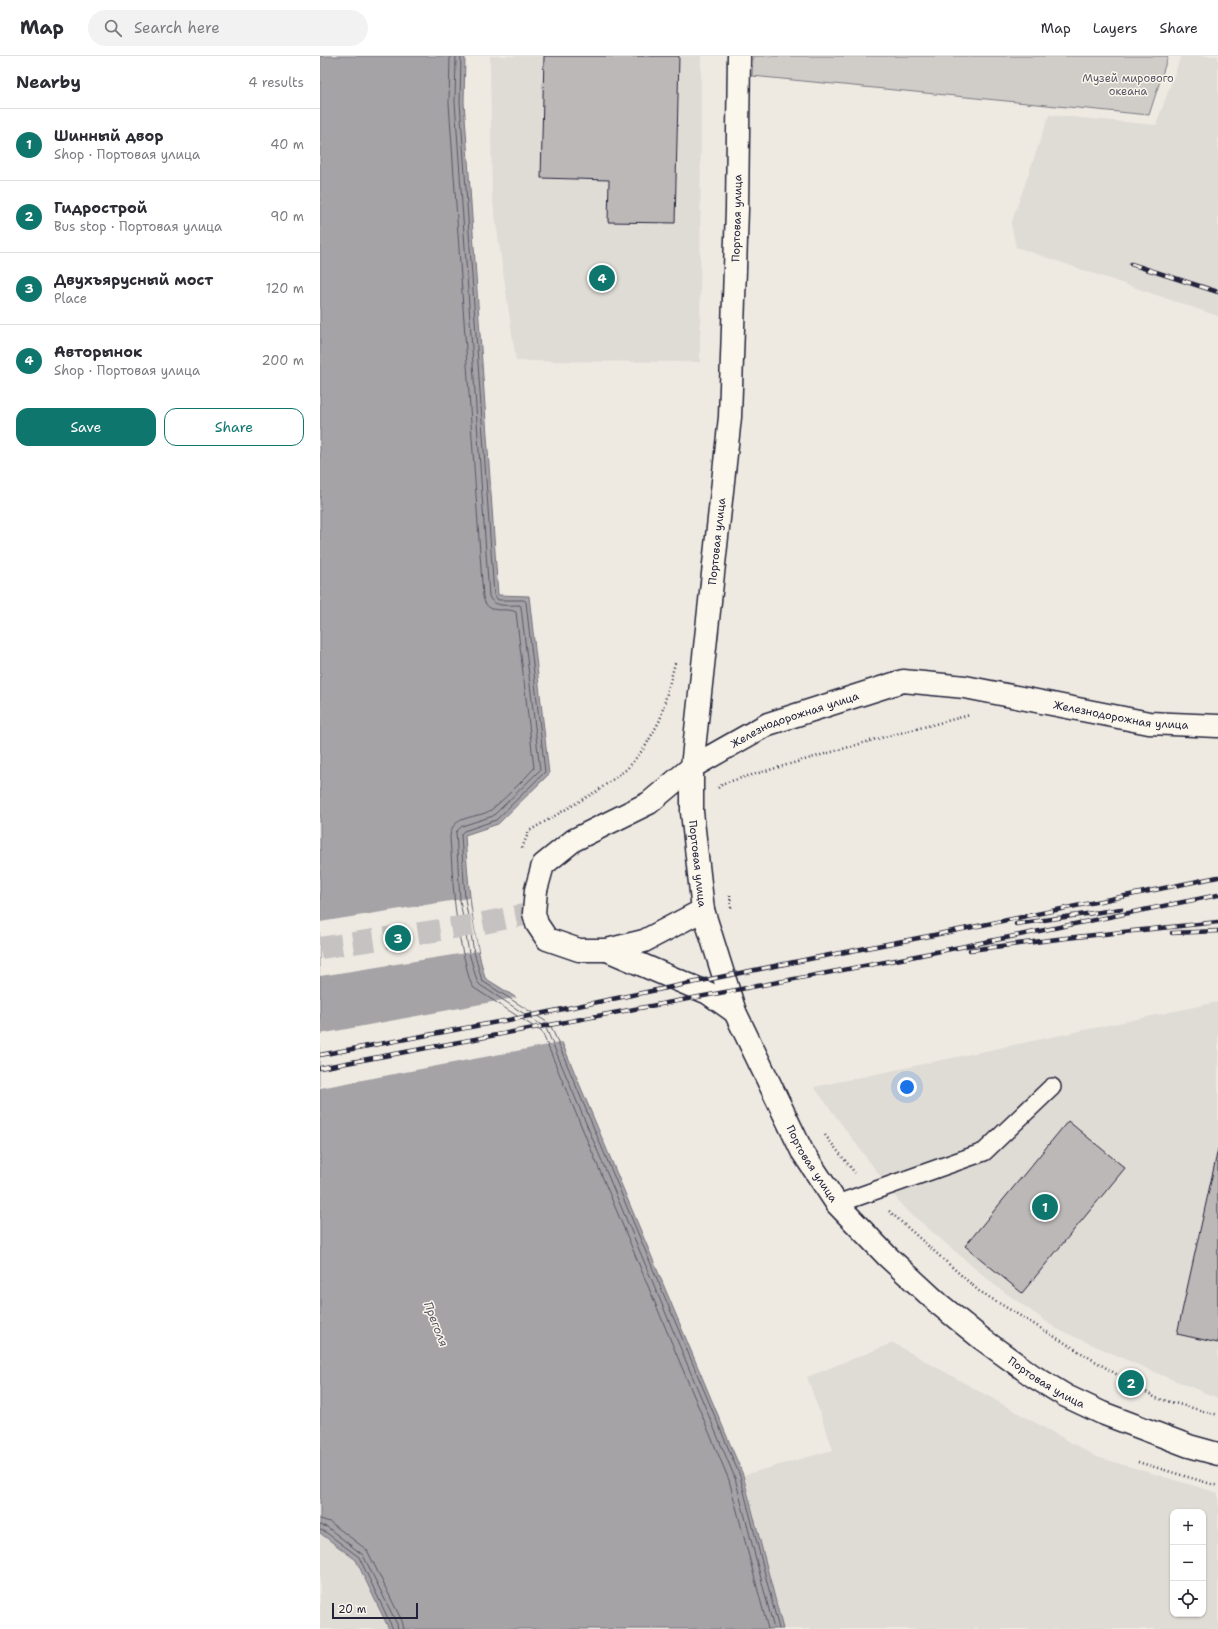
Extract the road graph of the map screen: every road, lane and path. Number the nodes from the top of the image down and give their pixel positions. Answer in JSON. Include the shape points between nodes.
{"nodes":[{"id":1,"x":739,"y":56,"type":"edge"},
{"id":2,"x":676,"y":660,"type":"dead end"},
{"id":3,"x":975,"y":714,"type":"dead end"},
{"id":4,"x":1218,"y":726,"type":"edge"},
{"id":5,"x":692,"y":767,"type":"junction"},
{"id":6,"x":715,"y":790,"type":"dead end"},
{"id":7,"x":521,"y":851,"type":"dead end"},
{"id":8,"x":729,"y":889,"type":"dead end"},
{"id":9,"x":703,"y":910,"type":"junction"},
{"id":10,"x":732,"y":912,"type":"dead end"},
{"id":11,"x":606,"y":950,"type":"junction"},
{"id":12,"x":735,"y":1012,"type":"junction"},
{"id":13,"x":1052,"y":1087,"type":"dead end"},
{"id":14,"x":824,"y":1133,"type":"dead end"},
{"id":15,"x":869,"y":1192,"type":"junction"},
{"id":16,"x":837,"y":1204,"type":"junction"},
{"id":17,"x":1218,"y":1415,"type":"edge"},
{"id":18,"x":1218,"y":1454,"type":"edge"},
{"id":19,"x":1138,"y":1462,"type":"dead end"},
{"id":20,"x":1218,"y":1486,"type":"edge"}],
"edges":[{"from":1,"to":5,"type":"main road","name":"Портовая улица","via":[[730,417]]},
{"from":2,"to":7,"type":"path","via":[[660,720],[645,747],[627,769],[597,791],[529,831]]},
{"from":3,"to":6,"type":"path","via":[[877,738],[724,783]]},
{"from":4,"to":5,"type":"main road","name":"Железнодорожная улица","via":[[1149,723],[965,688],[903,680],[768,724]]},
{"from":5,"to":9,"type":"main road","name":"Портовая улица","via":[[692,812]]},
{"from":5,"to":11,"type":"main road","name":"Железнодорожная улица","via":[[649,803],[574,840],[543,865],[536,890],[534,913],[537,924],[547,939],[579,950]]},
{"from":8,"to":10,"type":"path"},
{"from":9,"to":11,"type":"main road","name":"Железнодорожная улица","via":[[644,941]]},
{"from":9,"to":12,"type":"main road","name":"Портовая улица"},
{"from":11,"to":12,"type":"main road","name":"Железнодорожная улица","via":[[708,993]]},
{"from":12,"to":16,"type":"main road","name":"Портовая улица","via":[[802,1151]]},
{"from":13,"to":15,"type":"lane","via":[[984,1152]]},
{"from":14,"to":15,"type":"path"},
{"from":15,"to":16,"type":"lane"},
{"from":15,"to":17,"type":"path","via":[[979,1291],[1156,1398]]},
{"from":16,"to":18,"type":"main road","name":"Портовая улица","via":[[887,1256],[939,1304],[1033,1376],[1066,1396],[1102,1413],[1189,1446]]},
{"from":19,"to":20,"type":"path"}]}
